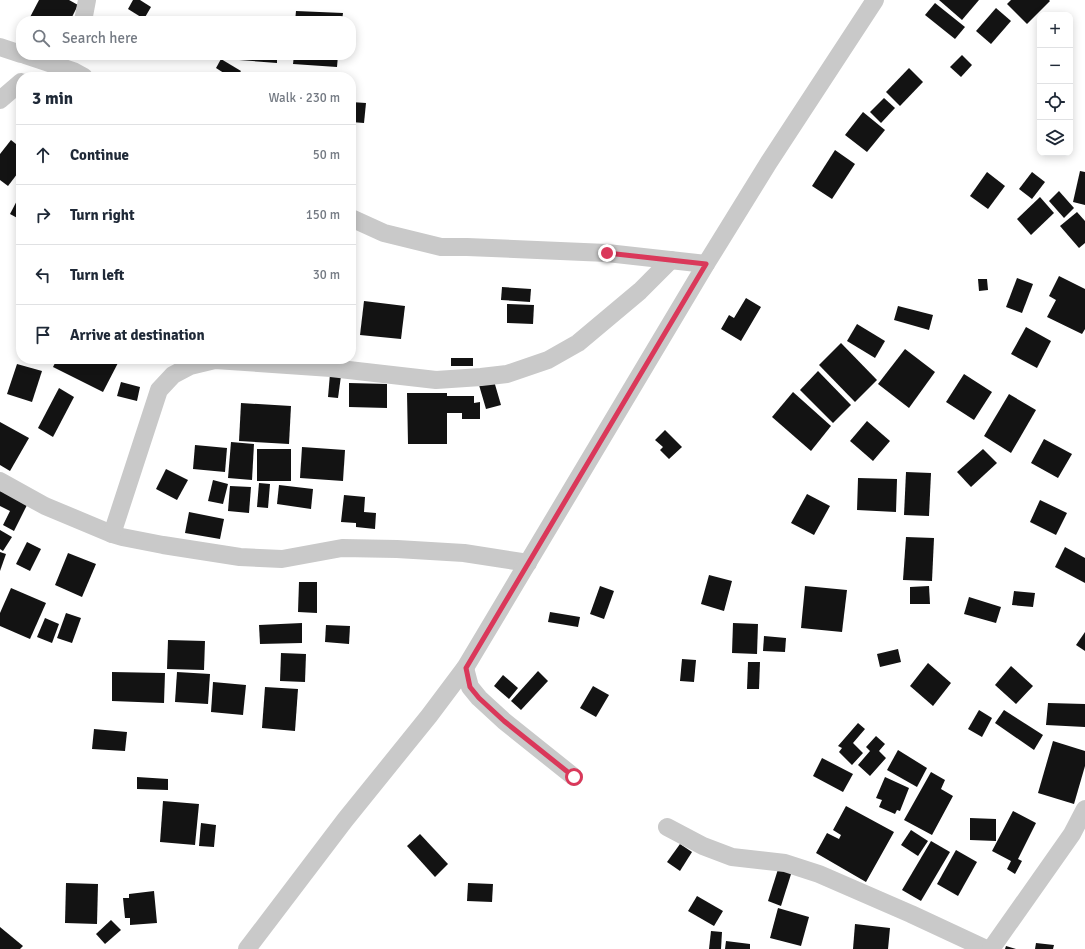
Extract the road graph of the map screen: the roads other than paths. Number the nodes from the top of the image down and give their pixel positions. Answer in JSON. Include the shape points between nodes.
{"nodes":[{"id":1,"x":87,"y":0,"type":"edge"},
{"id":2,"x":875,"y":0,"type":"edge"},
{"id":3,"x":84,"y":16,"type":"edge"},
{"id":4,"x":0,"y":48,"type":"edge"},
{"id":5,"x":16,"y":53,"type":"edge"},
{"id":6,"x":42,"y":60,"type":"edge"},
{"id":7,"x":45,"y":61,"type":"junction"},
{"id":8,"x":78,"y":68,"type":"edge"},
{"id":9,"x":33,"y":72,"type":"edge"},
{"id":10,"x":16,"y":86,"type":"edge"},
{"id":11,"x":0,"y":100,"type":"edge"},
{"id":12,"x":356,"y":220,"type":"edge"},
{"id":13,"x":671,"y":260,"type":"junction"},
{"id":14,"x":706,"y":264,"type":"junction"},
{"id":15,"x":198,"y":364,"type":"edge"},
{"id":16,"x":273,"y":364,"type":"edge"},
{"id":17,"x":0,"y":481,"type":"edge"},
{"id":18,"x":112,"y":534,"type":"junction"},
{"id":19,"x":528,"y":563,"type":"junction"},
{"id":20,"x":466,"y":668,"type":"junction"},
{"id":21,"x":574,"y":777,"type":"dead end"},
{"id":22,"x":1085,"y":809,"type":"edge"},
{"id":23,"x":667,"y":828,"type":"dead end"},
{"id":24,"x":247,"y":949,"type":"edge"},
{"id":25,"x":986,"y":949,"type":"edge"},
{"id":26,"x":991,"y":949,"type":"edge"}],
"edges":[{"from":1,"to":3,"type":"street"},
{"from":2,"to":14,"type":"street"},
{"from":4,"to":5,"type":"street"},
{"from":6,"to":7,"type":"street"},
{"from":7,"to":8,"type":"street"},
{"from":7,"to":9,"type":"street"},
{"from":10,"to":11,"type":"street"},
{"from":12,"to":13,"type":"street","via":[[384,233],[441,247],[607,253]]},
{"from":13,"to":14,"type":"street"},
{"from":13,"to":16,"type":"street","via":[[640,291],[578,343],[548,360],[506,374],[436,380]]},
{"from":14,"to":19,"type":"street"},
{"from":15,"to":18,"type":"street","via":[[173,374],[159,390]]},
{"from":17,"to":18,"type":"street","via":[[45,506]]},
{"from":18,"to":19,"type":"street","via":[[156,544],[240,557],[282,559],[342,548],[397,549],[464,554]]},
{"from":19,"to":20,"type":"street"},
{"from":20,"to":21,"type":"street","via":[[470,687],[479,698]]},
{"from":20,"to":24,"type":"street","via":[[345,820]]},
{"from":22,"to":26,"type":"street","via":[[1072,834]]},
{"from":23,"to":25,"type":"street","via":[[732,857],[785,863],[819,874]]}]}
